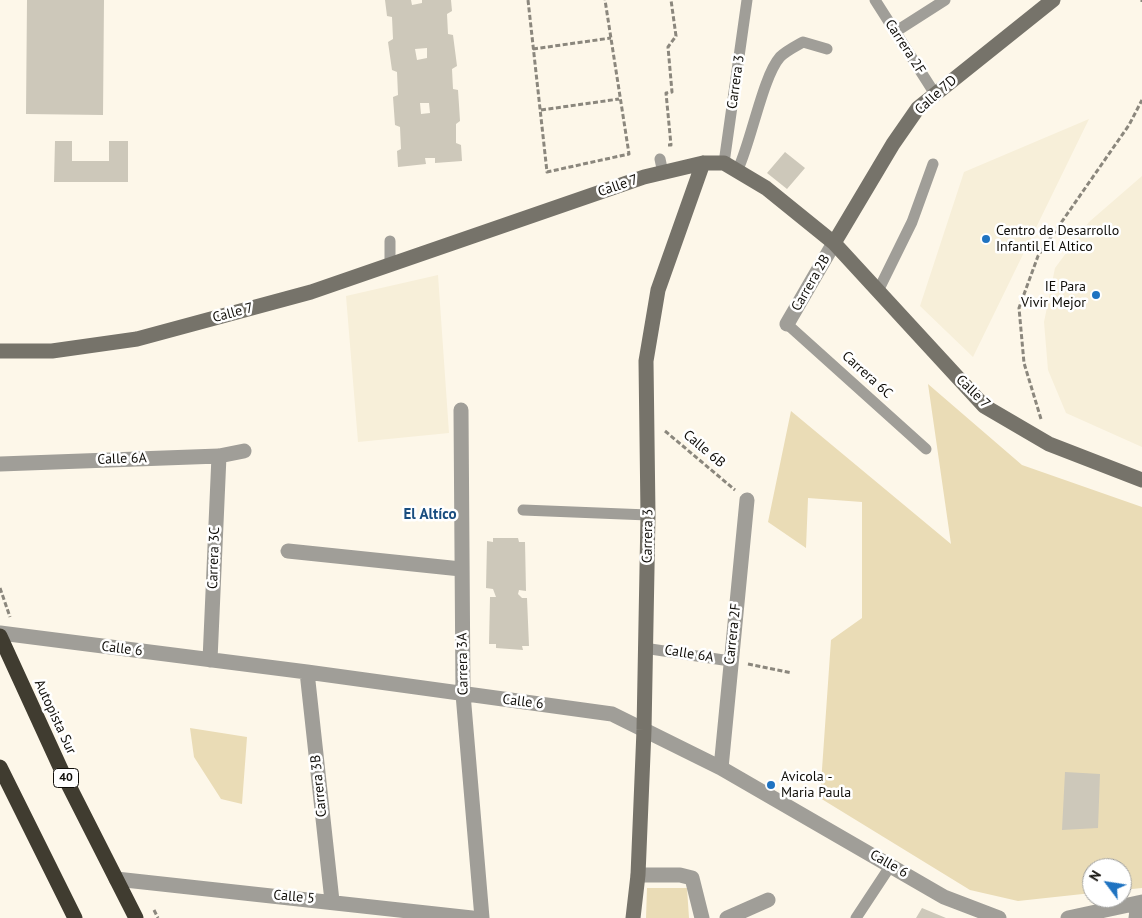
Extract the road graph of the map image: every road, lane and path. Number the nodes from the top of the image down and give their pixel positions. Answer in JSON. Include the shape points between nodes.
{"nodes":[{"id":1,"x":528,"y":0,"type":"edge"},
{"id":2,"x":605,"y":0,"type":"edge"},
{"id":3,"x":671,"y":0,"type":"edge"},
{"id":4,"x":747,"y":0,"type":"edge"},
{"id":5,"x":875,"y":0,"type":"edge"},
{"id":6,"x":945,"y":0,"type":"edge"},
{"id":7,"x":1053,"y":0,"type":"edge"},
{"id":8,"x":895,"y":32,"type":"junction"},
{"id":9,"x":611,"y":38,"type":"junction"},
{"id":10,"x":533,"y":49,"type":"junction"},
{"id":11,"x":827,"y":49,"type":"dead end"},
{"id":12,"x":935,"y":94,"type":"junction"},
{"id":13,"x":619,"y":99,"type":"junction"},
{"id":14,"x":1142,"y":100,"type":"edge"},
{"id":15,"x":541,"y":110,"type":"junction"},
{"id":16,"x":664,"y":145,"type":"dead end"},
{"id":17,"x":703,"y":163,"type":"junction"},
{"id":18,"x":932,"y":164,"type":"dead end"},
{"id":19,"x":731,"y":166,"type":"junction"},
{"id":20,"x":390,"y":241,"type":"dead end"},
{"id":21,"x":834,"y":243,"type":"junction"},
{"id":22,"x":390,"y":264,"type":"junction"},
{"id":23,"x":878,"y":291,"type":"junction"},
{"id":24,"x":787,"y":324,"type":"joint"},
{"id":25,"x":0,"y":351,"type":"edge"},
{"id":26,"x":461,"y":410,"type":"dead end"},
{"id":27,"x":647,"y":416,"type":"junction"},
{"id":28,"x":1048,"y":444,"type":"junction"},
{"id":29,"x":926,"y":449,"type":"dead end"},
{"id":30,"x":244,"y":451,"type":"dead end"},
{"id":31,"x":218,"y":456,"type":"junction"},
{"id":32,"x":0,"y":464,"type":"edge"},
{"id":33,"x":1142,"y":480,"type":"edge"},
{"id":34,"x":747,"y":500,"type":"joint"},
{"id":35,"x":523,"y":510,"type":"dead end"},
{"id":36,"x":648,"y":515,"type":"junction"},
{"id":37,"x":288,"y":551,"type":"dead end"},
{"id":38,"x":461,"y":569,"type":"junction"},
{"id":39,"x":0,"y":635,"type":"edge"},
{"id":40,"x":644,"y":648,"type":"junction"},
{"id":41,"x":210,"y":660,"type":"junction"},
{"id":42,"x":730,"y":661,"type":"junction"},
{"id":43,"x":307,"y":672,"type":"junction"},
{"id":44,"x":792,"y":673,"type":"dead end"},
{"id":45,"x":463,"y":694,"type":"junction"},
{"id":46,"x":644,"y":730,"type":"junction"},
{"id":47,"x":0,"y":767,"type":"edge"},
{"id":48,"x":721,"y":768,"type":"junction"},
{"id":49,"x":891,"y":865,"type":"junction"},
{"id":50,"x":638,"y":875,"type":"junction"},
{"id":51,"x":116,"y":879,"type":"junction"},
{"id":52,"x":768,"y":900,"type":"dead end"},
{"id":53,"x":332,"y":901,"type":"junction"},
{"id":54,"x":1140,"y":902,"type":"edge"},
{"id":55,"x":75,"y":918,"type":"edge"},
{"id":56,"x":136,"y":918,"type":"edge"},
{"id":57,"x":472,"y":918,"type":"edge"},
{"id":58,"x":482,"y":918,"type":"edge"},
{"id":59,"x":633,"y":918,"type":"edge"},
{"id":60,"x":702,"y":918,"type":"edge"},
{"id":61,"x":727,"y":918,"type":"edge"},
{"id":62,"x":856,"y":918,"type":"edge"},
{"id":63,"x":999,"y":918,"type":"edge"},
{"id":64,"x":1068,"y":918,"type":"edge"},
{"id":65,"x":1136,"y":918,"type":"edge"}],
"edges":[{"from":1,"to":10,"type":"path"},
{"from":2,"to":9,"type":"path"},
{"from":3,"to":16,"type":"path","via":[[676,36],[668,47],[672,92],[666,93],[671,144]]},
{"from":4,"to":19,"type":"lane","name":"Carrera 3"},
{"from":5,"to":8,"type":"lane","name":"Carrera 2F"},
{"from":6,"to":8,"type":"lane"},
{"from":7,"to":12,"type":"main road","name":"Calle 7D"},
{"from":8,"to":12,"type":"lane","name":"Carrera 2F"},
{"from":9,"to":10,"type":"path"},
{"from":9,"to":13,"type":"path"},
{"from":10,"to":15,"type":"path"},
{"from":11,"to":19,"type":"lane","via":[[803,42],[780,56],[769,78],[745,154]]},
{"from":12,"to":21,"type":"main road","name":"Calle 7D","via":[[918,108],[893,144]]},
{"from":13,"to":15,"type":"path"},
{"from":13,"to":15,"type":"path","via":[[629,154],[547,172]]},
{"from":14,"to":28,"type":"path","via":[[1129,125],[1038,256],[1020,308],[1024,363]]},
{"from":17,"to":19,"type":"main road","name":"Calle 7"},
{"from":17,"to":22,"type":"main road","name":"Calle 7","via":[[662,166],[644,177]]},
{"from":17,"to":27,"type":"main road","name":"Carrera 3","via":[[658,290],[646,361]]},
{"from":18,"to":23,"type":"lane","via":[[912,222]]},
{"from":19,"to":21,"type":"main road","name":"Calle 7","via":[[766,188]]},
{"from":20,"to":22,"type":"lane"},
{"from":21,"to":23,"type":"main road","name":"Calle 7"},
{"from":21,"to":24,"type":"street","name":"Carrera 2B"},
{"from":22,"to":25,"type":"main road","name":"Calle 7","via":[[311,292],[137,339],[52,351]]},
{"from":23,"to":28,"type":"main road","name":"Calle 7","via":[[984,406]]},
{"from":24,"to":29,"type":"lane","name":"Carrera 6C"},
{"from":26,"to":38,"type":"street","name":"Carrera 3A"},
{"from":27,"to":34,"type":"path","name":"Calle 6B"},
{"from":27,"to":36,"type":"main road","name":"Carrera 3"},
{"from":28,"to":33,"type":"main road","name":"Calle 7"},
{"from":30,"to":31,"type":"street","name":"Calle 6A"},
{"from":31,"to":32,"type":"street","name":"Calle 6A"},
{"from":31,"to":41,"type":"street","name":"Carrera 3C"},
{"from":34,"to":42,"type":"street","name":"Carrera 2F"},
{"from":35,"to":36,"type":"lane"},
{"from":36,"to":40,"type":"main road","name":"Carrera 3"},
{"from":37,"to":38,"type":"street"},
{"from":38,"to":45,"type":"street","name":"Carrera 3A"},
{"from":39,"to":41,"type":"street","name":"Calle 6"},
{"from":39,"to":51,"type":"highway","name":"Autopista Sur","number":"40","via":[[65,778]]},
{"from":40,"to":42,"type":"lane","name":"Calle 6A"},
{"from":40,"to":46,"type":"main road","name":"Carrera 3"},
{"from":41,"to":43,"type":"street","name":"Calle 6"},
{"from":42,"to":44,"type":"path","name":"Calle 6A"},
{"from":42,"to":48,"type":"street","name":"Carrera 2F"},
{"from":43,"to":45,"type":"street","name":"Calle 6"},
{"from":43,"to":53,"type":"street","name":"Carrera 3B"},
{"from":45,"to":46,"type":"street","name":"Calle 6","via":[[595,705]]},
{"from":45,"to":58,"type":"street","name":"Carrera 3A"},
{"from":46,"to":48,"type":"street","name":"Calle 6"},
{"from":46,"to":50,"type":"main road","name":"Carrera 3"},
{"from":47,"to":55,"type":"highway"},
{"from":48,"to":49,"type":"street","name":"Calle 6"},
{"from":49,"to":62,"type":"lane"},
{"from":49,"to":63,"type":"street","name":"Calle 6","via":[[944,897]]},
{"from":50,"to":59,"type":"main road","name":"Carrera 3"},
{"from":50,"to":60,"type":"street","via":[[692,878]]},
{"from":51,"to":53,"type":"street","name":"Calle 5"},
{"from":51,"to":56,"type":"highway","name":"Autopista Sur","number":"40"},
{"from":52,"to":61,"type":"street"},
{"from":53,"to":57,"type":"street","name":"Calle 5"},
{"from":54,"to":64,"type":"street"},
{"from":54,"to":65,"type":"street"}]}
